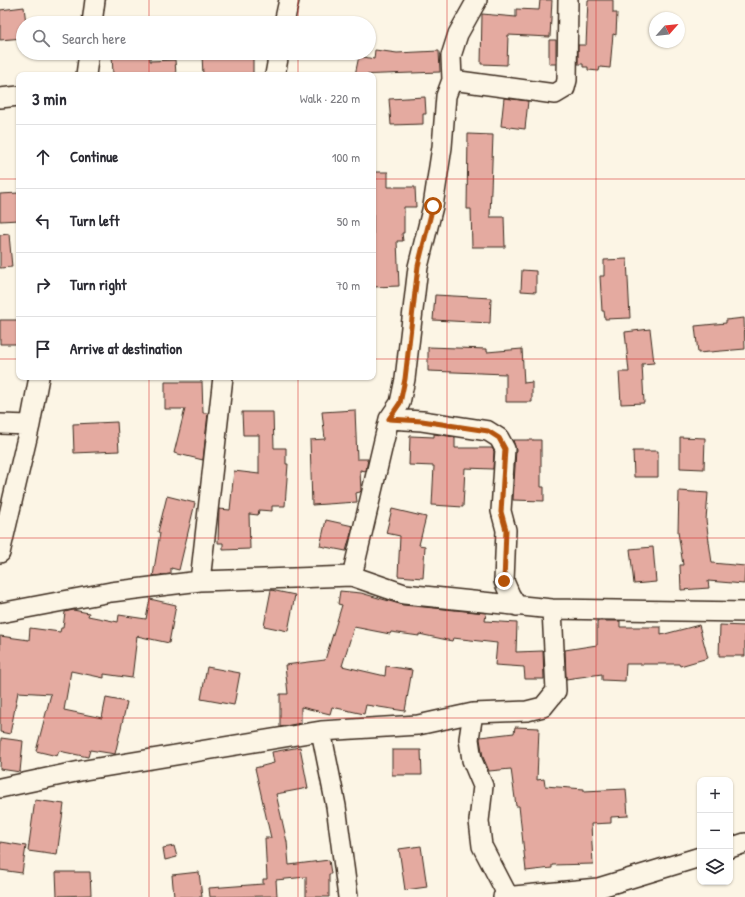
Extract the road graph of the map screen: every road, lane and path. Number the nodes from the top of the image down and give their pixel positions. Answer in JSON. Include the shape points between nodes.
{"nodes":[{"id":1,"x":95,"y":0,"type":"edge"},
{"id":2,"x":288,"y":0,"type":"edge"},
{"id":3,"x":477,"y":0,"type":"edge"},
{"id":4,"x":568,"y":0,"type":"edge"},
{"id":5,"x":93,"y":16,"type":"edge"},
{"id":6,"x":285,"y":16,"type":"edge"},
{"id":7,"x":88,"y":60,"type":"edge"},
{"id":8,"x":278,"y":60,"type":"edge"},
{"id":9,"x":86,"y":72,"type":"edge"},
{"id":10,"x":276,"y":72,"type":"edge"},
{"id":11,"x":452,"y":80,"type":"junction"},
{"id":12,"x":16,"y":96,"type":"edge"},
{"id":13,"x":0,"y":98,"type":"edge"},
{"id":14,"x":38,"y":380,"type":"edge"},
{"id":15,"x":223,"y":380,"type":"edge"},
{"id":16,"x":389,"y":419,"type":"junction"},
{"id":17,"x":0,"y":424,"type":"edge"},
{"id":18,"x":30,"y":425,"type":"junction"},
{"id":19,"x":0,"y":553,"type":"edge"},
{"id":20,"x":352,"y":576,"type":"junction"},
{"id":21,"x":200,"y":581,"type":"junction"},
{"id":22,"x":517,"y":606,"type":"junction"},
{"id":23,"x":552,"y":609,"type":"junction"},
{"id":24,"x":745,"y":612,"type":"edge"},
{"id":25,"x":0,"y":613,"type":"edge"},
{"id":26,"x":473,"y":712,"type":"junction"},
{"id":27,"x":321,"y":731,"type":"junction"},
{"id":28,"x":0,"y":788,"type":"edge"},
{"id":29,"x":745,"y":843,"type":"edge"},
{"id":30,"x":733,"y":847,"type":"edge"},
{"id":31,"x":697,"y":858,"type":"edge"},
{"id":32,"x":348,"y":897,"type":"edge"},
{"id":33,"x":505,"y":897,"type":"edge"}],
"edges":[{"from":1,"to":5,"type":"street"},
{"from":2,"to":6,"type":"street"},
{"from":3,"to":11,"type":"street","via":[[458,34],[450,56]]},
{"from":4,"to":11,"type":"street","via":[[565,88],[556,94]]},
{"from":7,"to":9,"type":"street"},
{"from":8,"to":10,"type":"street"},
{"from":11,"to":16,"type":"street","via":[[446,96],[442,147],[433,206],[418,266],[405,379],[400,403]]},
{"from":12,"to":13,"type":"street"},
{"from":14,"to":18,"type":"street"},
{"from":15,"to":21,"type":"street"},
{"from":16,"to":20,"type":"street"},
{"from":16,"to":22,"type":"street","via":[[488,431],[499,438],[505,449],[501,512],[506,530],[504,581]]},
{"from":17,"to":18,"type":"street"},
{"from":18,"to":19,"type":"street"},
{"from":20,"to":21,"type":"street"},
{"from":20,"to":22,"type":"street","via":[[404,594]]},
{"from":21,"to":25,"type":"street","via":[[112,592]]},
{"from":22,"to":23,"type":"street"},
{"from":23,"to":24,"type":"street"},
{"from":23,"to":26,"type":"street","via":[[556,691],[551,699],[543,707],[528,711]]},
{"from":26,"to":27,"type":"street","via":[[418,725]]},
{"from":26,"to":33,"type":"street","via":[[469,739],[472,760],[483,786],[479,821],[482,846]]},
{"from":27,"to":28,"type":"street","via":[[85,770]]},
{"from":27,"to":32,"type":"street","via":[[336,806]]},
{"from":29,"to":30,"type":"street"},
{"from":31,"to":33,"type":"street","via":[[598,888]]}]}
